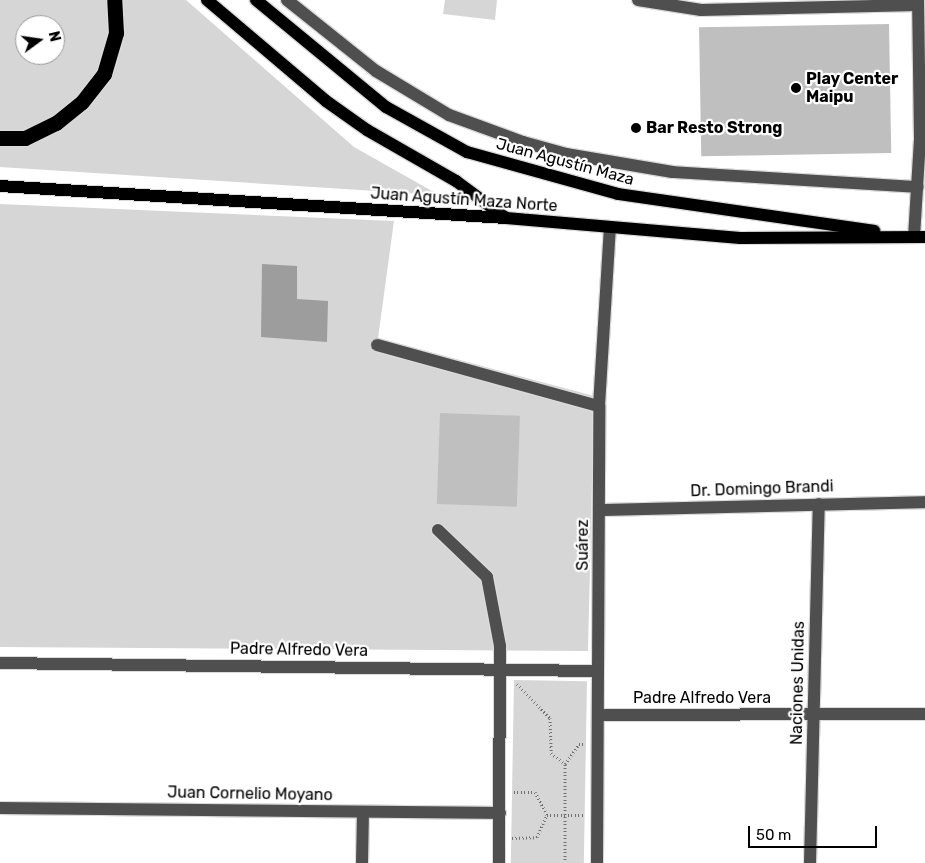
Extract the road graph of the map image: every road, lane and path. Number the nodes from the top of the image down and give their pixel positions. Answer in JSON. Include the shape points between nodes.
{"nodes":[{"id":1,"x":114,"y":0,"type":"edge"},
{"id":2,"x":207,"y":0,"type":"edge"},
{"id":3,"x":256,"y":0,"type":"edge"},
{"id":4,"x":287,"y":0,"type":"edge"},
{"id":5,"x":638,"y":0,"type":"edge"},
{"id":6,"x":918,"y":2,"type":"edge"},
{"id":7,"x":0,"y":138,"type":"edge"},
{"id":8,"x":923,"y":139,"type":"edge"},
{"id":9,"x":0,"y":186,"type":"edge"},
{"id":10,"x":918,"y":187,"type":"junction"},
{"id":11,"x":506,"y":218,"type":"junction"},
{"id":12,"x":610,"y":227,"type":"junction"},
{"id":13,"x":919,"y":237,"type":"edge"},
{"id":14,"x":377,"y":345,"type":"dead end"},
{"id":15,"x":599,"y":406,"type":"junction"},
{"id":16,"x":925,"y":502,"type":"edge"},
{"id":17,"x":819,"y":504,"type":"junction"},
{"id":18,"x":599,"y":510,"type":"junction"},
{"id":19,"x":438,"y":530,"type":"dead end"},
{"id":20,"x":0,"y":662,"type":"edge"},
{"id":21,"x":502,"y":669,"type":"junction"},
{"id":22,"x":598,"y":671,"type":"junction"},
{"id":23,"x":814,"y":714,"type":"junction"},
{"id":24,"x":925,"y":714,"type":"edge"},
{"id":25,"x":598,"y":715,"type":"junction"},
{"id":26,"x":598,"y":744,"type":"junction"},
{"id":27,"x":565,"y":764,"type":"junction"},
{"id":28,"x":500,"y":791,"type":"junction"},
{"id":29,"x":0,"y":808,"type":"edge"},
{"id":30,"x":363,"y":812,"type":"junction"},
{"id":31,"x":500,"y":813,"type":"junction"},
{"id":32,"x":547,"y":815,"type":"junction"},
{"id":33,"x":565,"y":815,"type":"junction"},
{"id":34,"x":597,"y":815,"type":"junction"},
{"id":35,"x":500,"y":838,"type":"junction"},
{"id":36,"x":362,"y":863,"type":"edge"},
{"id":37,"x":499,"y":863,"type":"edge"},
{"id":38,"x":565,"y":863,"type":"edge"},
{"id":39,"x":597,"y":863,"type":"edge"},
{"id":40,"x":810,"y":863,"type":"edge"}],
"edges":[{"from":1,"to":7,"type":"highway","via":[[116,33],[104,74],[82,102],[56,123],[25,138]]},
{"from":2,"to":11,"type":"main road","via":[[326,101],[367,130],[456,180]]},
{"from":3,"to":13,"type":"main road","name":"Juan Agustín Maza","via":[[386,107],[467,152],[618,194]]},
{"from":4,"to":10,"type":"street","via":[[376,71],[477,128],[523,142],[566,154],[672,172]]},
{"from":5,"to":6,"type":"street","via":[[701,10]]},
{"from":6,"to":8,"type":"street"},
{"from":8,"to":10,"type":"street"},
{"from":9,"to":11,"type":"main road","name":"Juan Agustín Maza Norte"},
{"from":10,"to":13,"type":"street"},
{"from":11,"to":12,"type":"main road","name":"Juan Agustín Maza Norte"},
{"from":12,"to":13,"type":"main road","name":"Juan Agustín Maza Norte","via":[[740,238]]},
{"from":12,"to":15,"type":"street","name":"Suárez"},
{"from":14,"to":15,"type":"street"},
{"from":15,"to":18,"type":"street","name":"Suárez"},
{"from":16,"to":17,"type":"street","name":"Dr. Domingo Brandi"},
{"from":17,"to":18,"type":"street","name":"Dr. Domingo Brandi"},
{"from":17,"to":23,"type":"street","name":"Naciones Unidas"},
{"from":18,"to":22,"type":"street","name":"Suárez"},
{"from":19,"to":21,"type":"street","via":[[487,577]]},
{"from":20,"to":21,"type":"street","name":"Padre Alfredo Vera"},
{"from":21,"to":22,"type":"street","name":"Padre Alfredo Vera"},
{"from":21,"to":27,"type":"path","via":[[550,718],[551,753]]},
{"from":21,"to":28,"type":"street"},
{"from":22,"to":25,"type":"street","name":"Suárez"},
{"from":23,"to":24,"type":"street","name":"Padre Alfredo Vera"},
{"from":23,"to":25,"type":"street","name":"Padre Alfredo Vera"},
{"from":23,"to":40,"type":"street","name":"Naciones Unidas"},
{"from":25,"to":26,"type":"street","name":"Suárez"},
{"from":26,"to":27,"type":"path","via":[[580,744]]},
{"from":26,"to":34,"type":"street","name":"Suárez"},
{"from":27,"to":33,"type":"path"},
{"from":28,"to":31,"type":"street"},
{"from":28,"to":32,"type":"path","via":[[536,792]]},
{"from":29,"to":30,"type":"street","name":"Juan Cornelio Moyano"},
{"from":30,"to":31,"type":"street","name":"Juan Cornelio Moyano"},
{"from":30,"to":36,"type":"street"},
{"from":31,"to":35,"type":"street"},
{"from":32,"to":33,"type":"path"},
{"from":32,"to":35,"type":"path","via":[[537,837]]},
{"from":33,"to":34,"type":"path"},
{"from":33,"to":38,"type":"path"},
{"from":34,"to":39,"type":"street","name":"Suárez"},
{"from":35,"to":37,"type":"street"}]}
